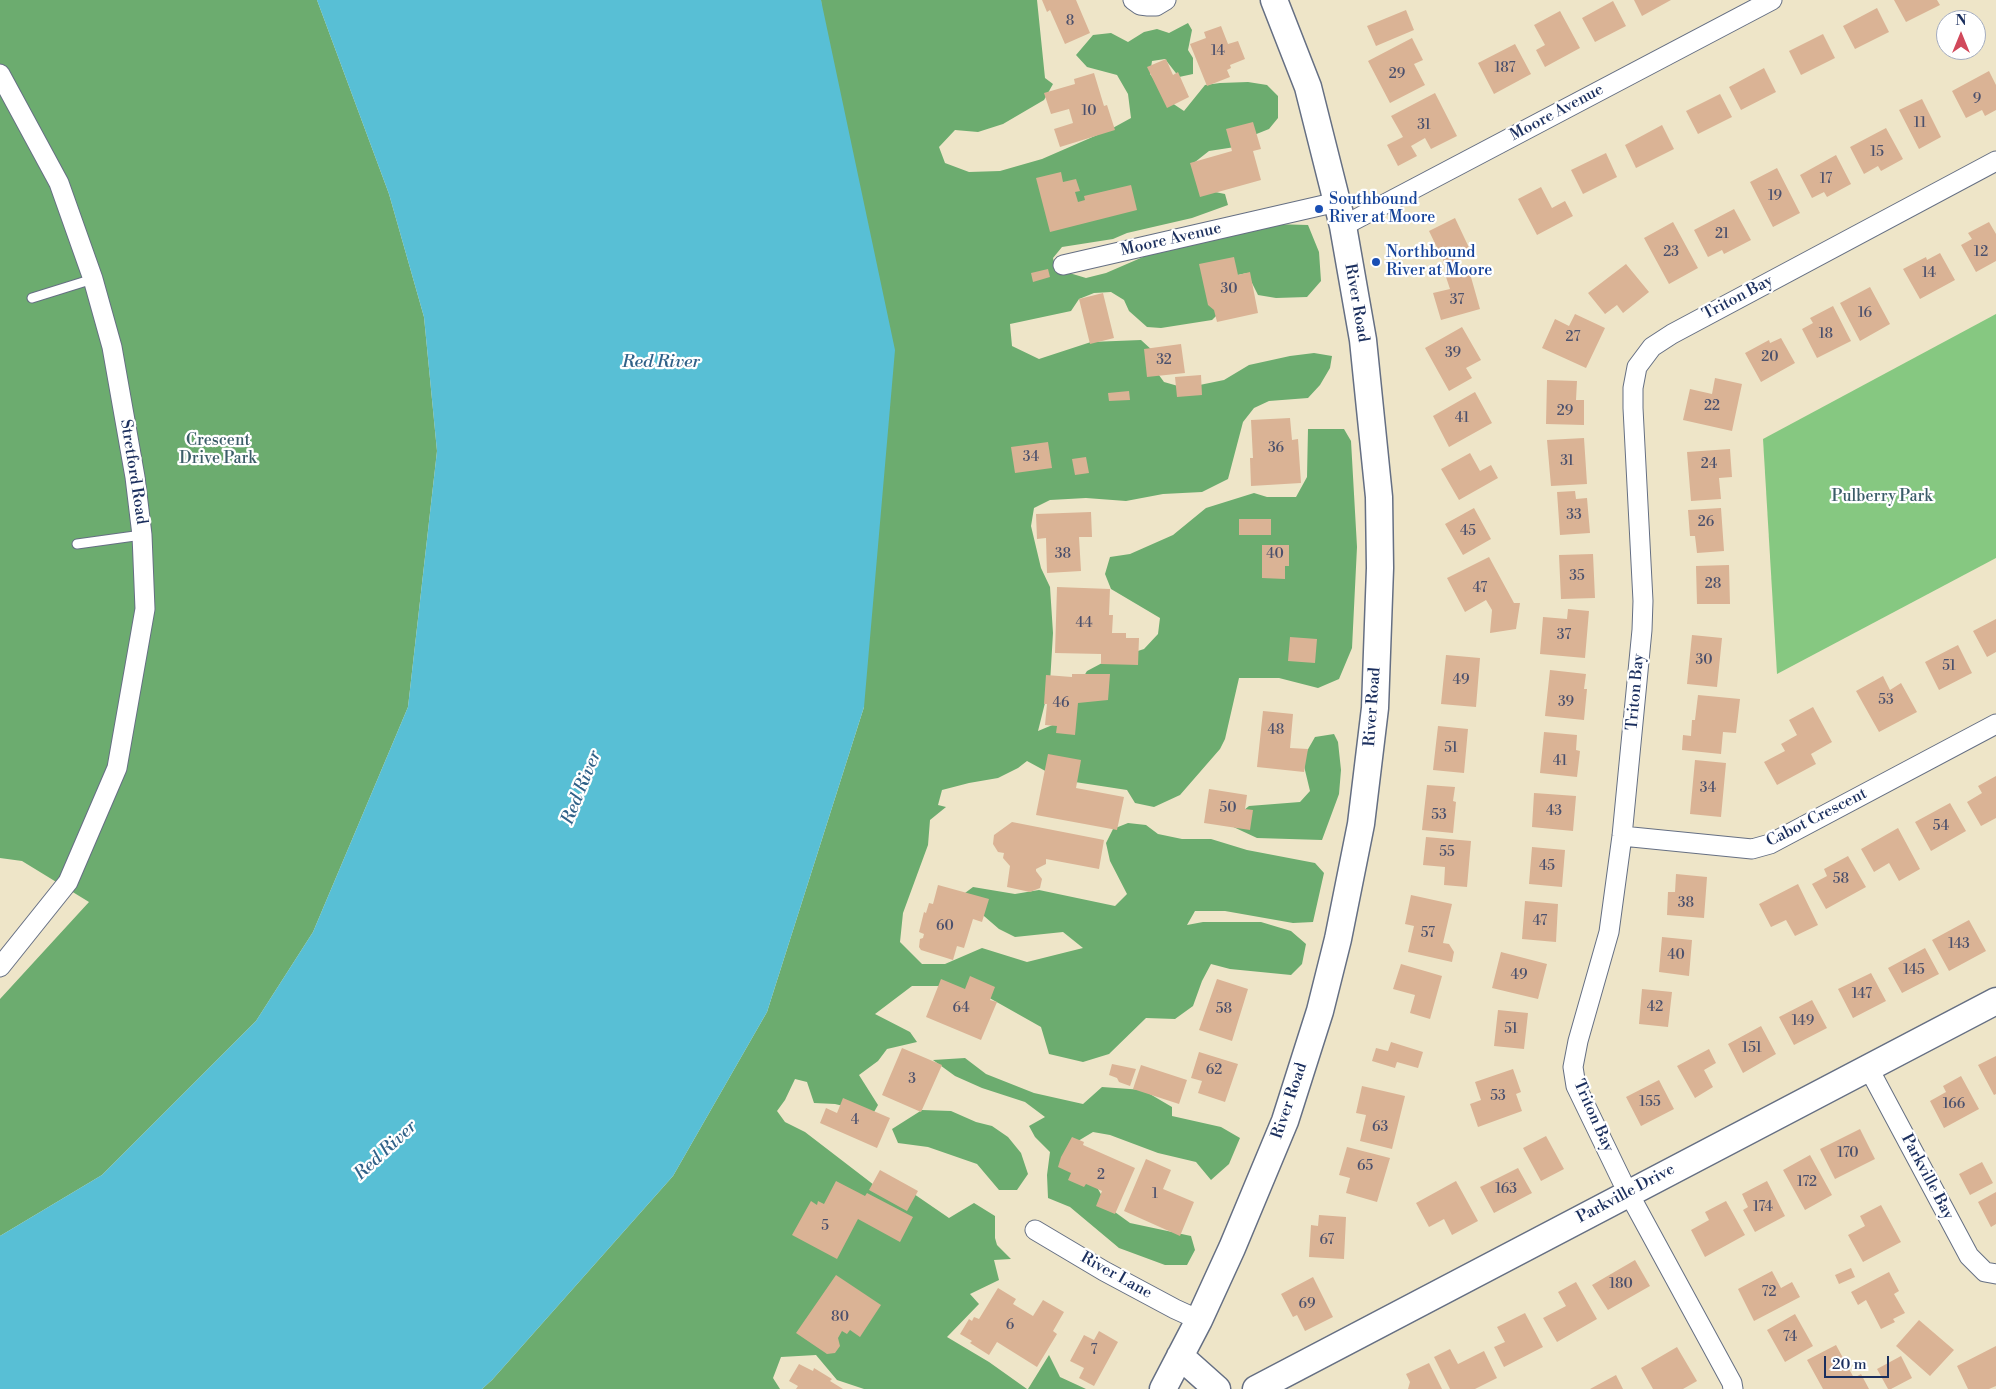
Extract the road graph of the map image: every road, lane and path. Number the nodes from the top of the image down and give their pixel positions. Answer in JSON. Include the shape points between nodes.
{"nodes":[{"id":1,"x":1133,"y":0,"type":"edge"},
{"id":2,"x":1166,"y":0,"type":"edge"},
{"id":3,"x":1274,"y":0,"type":"edge"},
{"id":4,"x":1772,"y":0,"type":"edge"},
{"id":5,"x":0,"y":74,"type":"edge"},
{"id":6,"x":1996,"y":161,"type":"edge"},
{"id":7,"x":1340,"y":214,"type":"junction"},
{"id":8,"x":1063,"y":265,"type":"dead end"},
{"id":9,"x":93,"y":280,"type":"junction"},
{"id":10,"x":32,"y":298,"type":"dead end"},
{"id":11,"x":142,"y":536,"type":"junction"},
{"id":12,"x":77,"y":544,"type":"dead end"},
{"id":13,"x":1996,"y":724,"type":"edge"},
{"id":14,"x":1622,"y":836,"type":"junction"},
{"id":15,"x":0,"y":967,"type":"edge"},
{"id":16,"x":1996,"y":1001,"type":"edge"},
{"id":17,"x":1869,"y":1069,"type":"junction"},
{"id":18,"x":1628,"y":1193,"type":"junction"},
{"id":19,"x":1035,"y":1230,"type":"dead end"},
{"id":20,"x":1996,"y":1274,"type":"edge"},
{"id":21,"x":1199,"y":1320,"type":"junction"},
{"id":22,"x":1180,"y":1356,"type":"junction"},
{"id":23,"x":1163,"y":1389,"type":"edge"},
{"id":24,"x":1217,"y":1389,"type":"edge"},
{"id":25,"x":1256,"y":1389,"type":"edge"},
{"id":26,"x":1733,"y":1389,"type":"edge"}],
"edges":[{"from":1,"to":2,"type":"street","via":[[1148,6],[1156,6]]},
{"from":3,"to":7,"type":"street","name":"River Road","via":[[1308,87]]},
{"from":4,"to":7,"type":"street","name":"Moore Avenue"},
{"from":5,"to":9,"type":"street","name":"Stretford Road","via":[[59,183]]},
{"from":6,"to":14,"type":"street","name":"Triton Bay","via":[[1672,334],[1652,347],[1637,367],[1633,408],[1643,601]]},
{"from":7,"to":8,"type":"street","name":"Moore Avenue"},
{"from":7,"to":21,"type":"street","name":"River Road","via":[[1363,340],[1379,497],[1375,708],[1360,824],[1322,1002],[1285,1121]]},
{"from":9,"to":10,"type":"lane"},
{"from":9,"to":11,"type":"street","name":"Stretford Road","via":[[112,347]]},
{"from":11,"to":12,"type":"lane"},
{"from":11,"to":15,"type":"street","name":"Stretford Road","via":[[145,609],[117,768],[68,882]]},
{"from":13,"to":14,"type":"street","name":"Cabot Crescent","via":[[1770,844],[1752,849]]},
{"from":14,"to":18,"type":"street","name":"Triton Bay","via":[[1609,932],[1573,1068],[1576,1086]]},
{"from":16,"to":17,"type":"street","name":"Parkville Drive"},
{"from":17,"to":18,"type":"street","name":"Parkville Drive"},
{"from":17,"to":20,"type":"street","name":"Parkville Bay","via":[[1969,1256],[1985,1272]]},
{"from":18,"to":25,"type":"street","name":"Parkville Drive"},
{"from":18,"to":26,"type":"street","name":"Triton Bay"},
{"from":19,"to":21,"type":"street","name":"River Lane"},
{"from":21,"to":22,"type":"street","name":"River Road"},
{"from":22,"to":23,"type":"street","name":"River Road"},
{"from":22,"to":24,"type":"street"}]}
